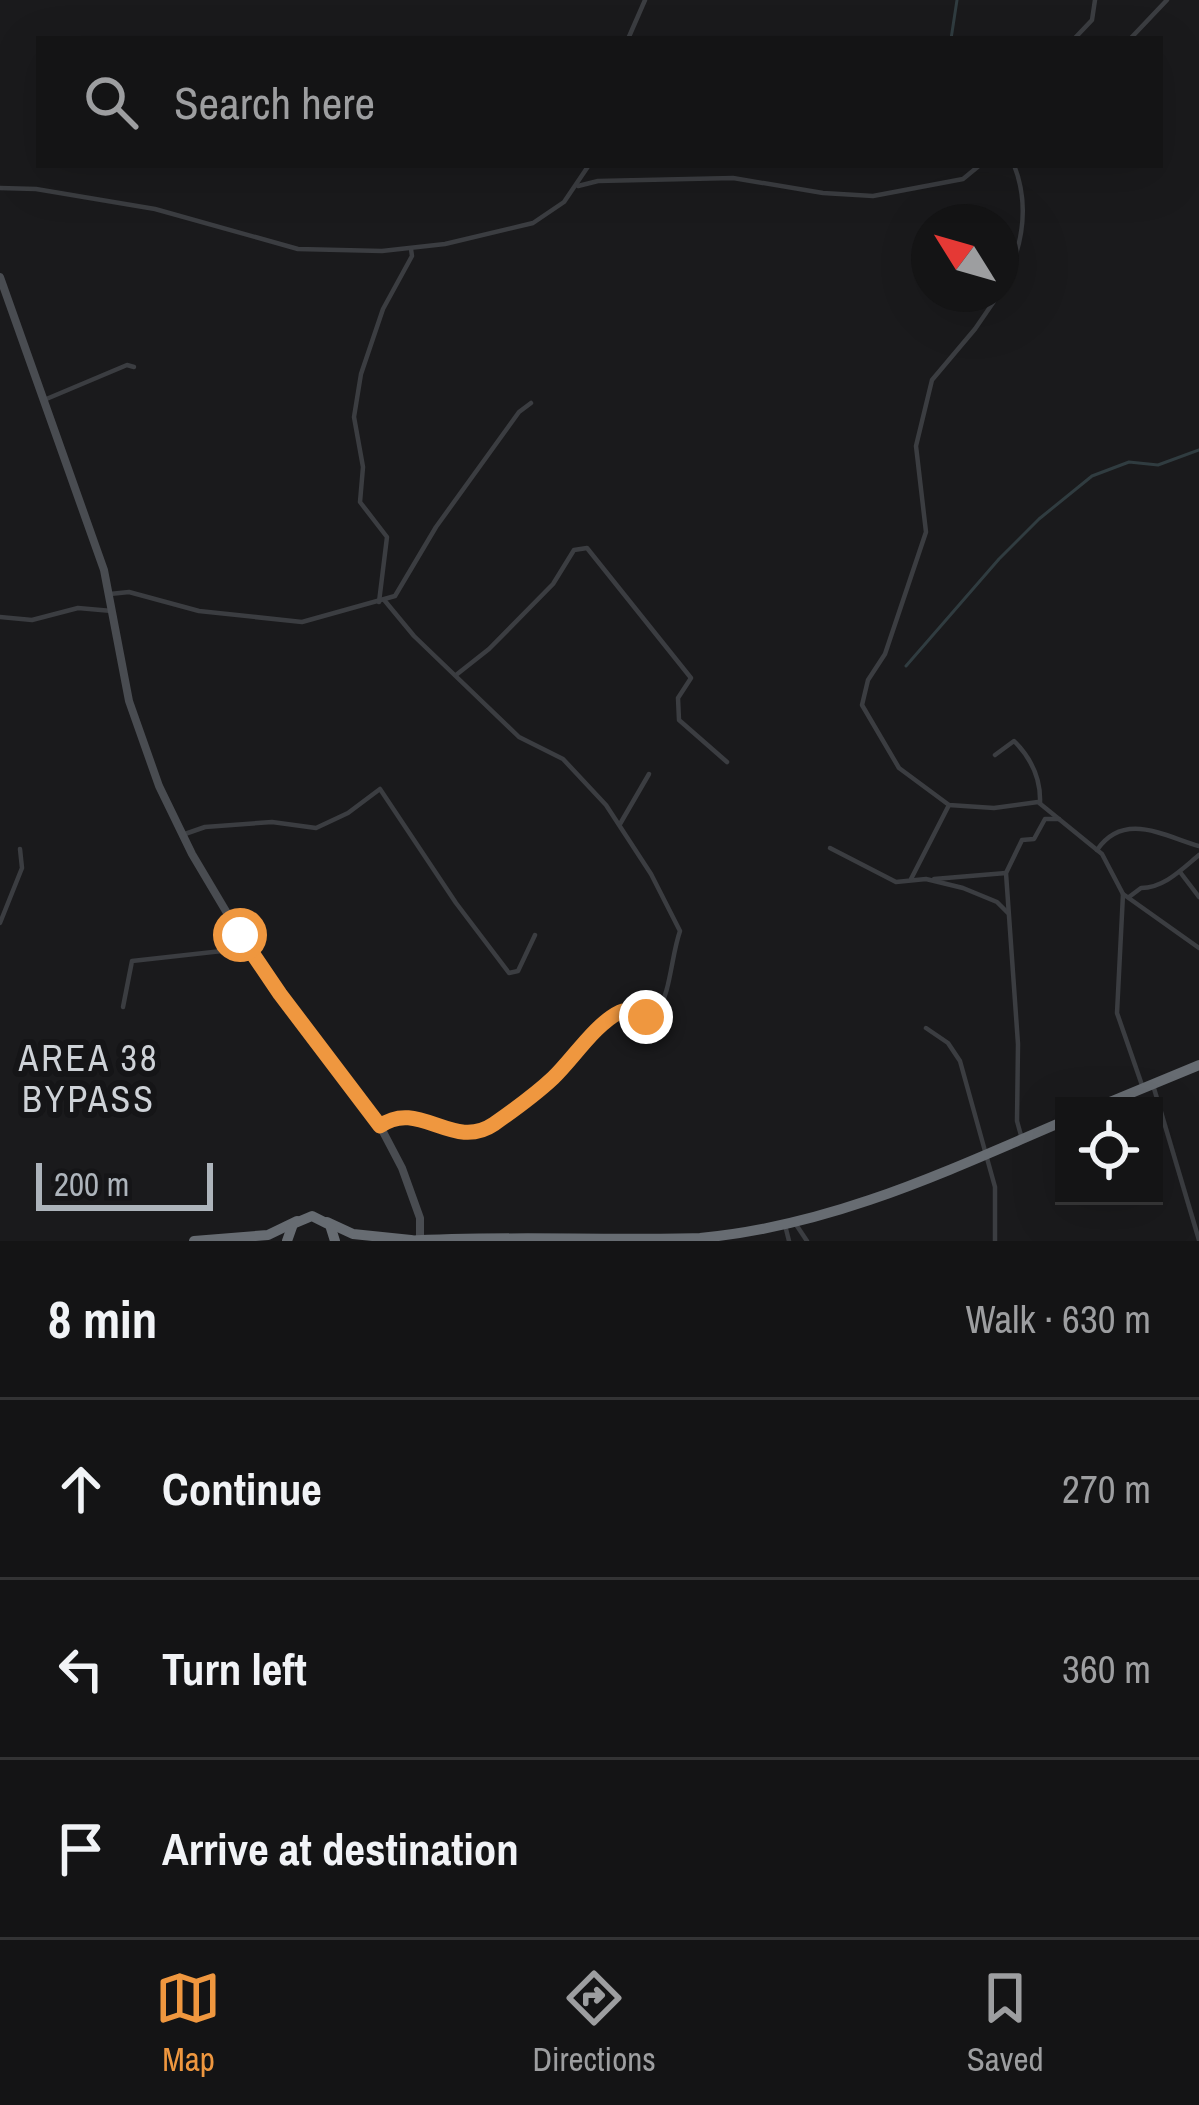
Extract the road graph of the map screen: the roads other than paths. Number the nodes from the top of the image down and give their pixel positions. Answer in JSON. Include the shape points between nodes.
{"nodes":[{"id":1,"x":645,"y":0,"type":"edge"},
{"id":2,"x":1095,"y":0,"type":"edge"},
{"id":3,"x":1167,"y":0,"type":"edge"},
{"id":4,"x":629,"y":36,"type":"edge"},
{"id":5,"x":1077,"y":36,"type":"edge"},
{"id":6,"x":1133,"y":36,"type":"edge"},
{"id":7,"x":587,"y":168,"type":"edge"},
{"id":8,"x":976,"y":168,"type":"edge"},
{"id":9,"x":1015,"y":168,"type":"edge"},
{"id":10,"x":578,"y":186,"type":"junction"},
{"id":11,"x":0,"y":188,"type":"edge"},
{"id":12,"x":1019,"y":241,"type":"edge"},
{"id":13,"x":411,"y":249,"type":"junction"},
{"id":14,"x":0,"y":277,"type":"edge"},
{"id":15,"x":987,"y":312,"type":"edge"},
{"id":16,"x":134,"y":367,"type":"dead end"},
{"id":17,"x":44,"y":400,"type":"junction"},
{"id":18,"x":531,"y":403,"type":"dead end"},
{"id":19,"x":110,"y":594,"type":"junction"},
{"id":20,"x":382,"y":602,"type":"junction"},
{"id":21,"x":112,"y":611,"type":"junction"},
{"id":22,"x":0,"y":617,"type":"edge"},
{"id":23,"x":456,"y":675,"type":"junction"},
{"id":24,"x":995,"y":755,"type":"dead end"},
{"id":25,"x":728,"y":762,"type":"dead end"},
{"id":26,"x":649,"y":774,"type":"dead end"},
{"id":27,"x":1040,"y":803,"type":"junction"},
{"id":28,"x":949,"y":805,"type":"junction"},
{"id":29,"x":1060,"y":819,"type":"junction"},
{"id":30,"x":620,"y":824,"type":"junction"},
{"id":31,"x":182,"y":835,"type":"junction"},
{"id":32,"x":1199,"y":846,"type":"edge"},
{"id":33,"x":830,"y":848,"type":"dead end"},
{"id":34,"x":20,"y":849,"type":"dead end"},
{"id":35,"x":1097,"y":850,"type":"junction"},
{"id":36,"x":1199,"y":855,"type":"edge"},
{"id":37,"x":1180,"y":872,"type":"junction"},
{"id":38,"x":1006,"y":873,"type":"junction"},
{"id":39,"x":926,"y":879,"type":"junction"},
{"id":40,"x":910,"y":881,"type":"junction"},
{"id":41,"x":1126,"y":896,"type":"junction"},
{"id":42,"x":1199,"y":897,"type":"edge"},
{"id":43,"x":1008,"y":913,"type":"junction"},
{"id":44,"x":0,"y":923,"type":"edge"},
{"id":45,"x":535,"y":935,"type":"dead end"},
{"id":46,"x":244,"y":943,"type":"junction"},
{"id":47,"x":1199,"y":948,"type":"edge"},
{"id":48,"x":123,"y":1007,"type":"dead end"},
{"id":49,"x":926,"y":1028,"type":"dead end"},
{"id":50,"x":1199,"y":1064,"type":"edge"},
{"id":51,"x":1148,"y":1086,"type":"junction"},
{"id":52,"x":1122,"y":1097,"type":"edge"},
{"id":53,"x":1055,"y":1125,"type":"edge"},
{"id":54,"x":380,"y":1126,"type":"junction"},
{"id":55,"x":1022,"y":1139,"type":"junction"},
{"id":56,"x":987,"y":1155,"type":"junction"},
{"id":57,"x":297,"y":1221,"type":"junction"},
{"id":58,"x":327,"y":1222,"type":"junction"},
{"id":59,"x":790,"y":1224,"type":"junction"},
{"id":60,"x":1199,"y":1240,"type":"edge"},
{"id":61,"x":194,"y":1241,"type":"edge"},
{"id":62,"x":287,"y":1241,"type":"edge"},
{"id":63,"x":335,"y":1241,"type":"edge"},
{"id":64,"x":414,"y":1241,"type":"edge"},
{"id":65,"x":567,"y":1241,"type":"edge"},
{"id":66,"x":790,"y":1241,"type":"edge"},
{"id":67,"x":807,"y":1241,"type":"edge"},
{"id":68,"x":995,"y":1241,"type":"edge"}],
"edges":[{"from":1,"to":4,"type":"street"},
{"from":2,"to":5,"type":"street","via":[[1092,20]]},
{"from":3,"to":6,"type":"street"},
{"from":7,"to":10,"type":"street"},
{"from":8,"to":10,"type":"street","via":[[963,179],[873,196],[733,178]]},
{"from":9,"to":12,"type":"street"},
{"from":10,"to":13,"type":"street","via":[[533,224]]},
{"from":11,"to":13,"type":"street","via":[[155,208],[298,249]]},
{"from":13,"to":20,"type":"street","via":[[366,357],[354,412],[360,502],[387,536]]},
{"from":14,"to":17,"type":"street"},
{"from":15,"to":28,"type":"street","via":[[932,380],[916,460],[926,532],[862,700],[899,768]]},
{"from":16,"to":17,"type":"street"},
{"from":17,"to":19,"type":"street"},
{"from":18,"to":20,"type":"street","via":[[436,527],[400,590]]},
{"from":19,"to":20,"type":"street","via":[[290,622]]},
{"from":19,"to":21,"type":"street"},
{"from":20,"to":23,"type":"street"},
{"from":21,"to":22,"type":"street"},
{"from":21,"to":31,"type":"street","via":[[129,701]]},
{"from":23,"to":25,"type":"street","via":[[553,584],[574,550],[587,548],[691,678],[678,698],[679,720]]},
{"from":23,"to":30,"type":"street","via":[[519,737],[563,759]]},
{"from":24,"to":27,"type":"street","via":[[1010,742],[1022,749]]},
{"from":26,"to":30,"type":"street"},
{"from":27,"to":28,"type":"street"},
{"from":27,"to":29,"type":"street"},
{"from":28,"to":40,"type":"street"},
{"from":29,"to":35,"type":"street"},
{"from":29,"to":38,"type":"street","via":[[1046,819],[1034,839],[1022,840]]},
{"from":30,"to":54,"type":"street","via":[[679,926],[659,1010],[646,1017],[620,1012],[550,1081],[480,1133],[404,1118]]},
{"from":31,"to":45,"type":"street","via":[[272,822],[323,826],[380,789],[509,973],[518,971]]},
{"from":31,"to":46,"type":"street"},
{"from":32,"to":35,"type":"street","via":[[1129,828],[1111,833]]},
{"from":33,"to":40,"type":"street","via":[[896,882]]},
{"from":34,"to":44,"type":"street","via":[[22,868]]},
{"from":35,"to":41,"type":"street"},
{"from":36,"to":37,"type":"street"},
{"from":37,"to":41,"type":"street"},
{"from":37,"to":42,"type":"street"},
{"from":38,"to":39,"type":"street"},
{"from":38,"to":43,"type":"street"},
{"from":39,"to":40,"type":"street"},
{"from":39,"to":43,"type":"street"},
{"from":41,"to":47,"type":"street"},
{"from":41,"to":51,"type":"street","via":[[1117,1013]]},
{"from":43,"to":55,"type":"street"},
{"from":46,"to":48,"type":"street","via":[[132,962]]},
{"from":46,"to":54,"type":"street"},
{"from":49,"to":56,"type":"street","via":[[955,1050]]},
{"from":50,"to":51,"type":"highway"},
{"from":51,"to":52,"type":"highway"},
{"from":51,"to":60,"type":"street"},
{"from":53,"to":55,"type":"highway"},
{"from":54,"to":64,"type":"street","via":[[419,1218]]},
{"from":55,"to":56,"type":"highway"},
{"from":56,"to":59,"type":"highway"},
{"from":56,"to":68,"type":"street"},
{"from":57,"to":58,"type":"highway"},
{"from":57,"to":61,"type":"highway","via":[[268,1235]]},
{"from":57,"to":62,"type":"highway"},
{"from":58,"to":63,"type":"highway"},
{"from":58,"to":64,"type":"highway","via":[[353,1234]]},
{"from":59,"to":65,"type":"highway","via":[[703,1238]]},
{"from":59,"to":66,"type":"street"},
{"from":59,"to":67,"type":"street"},
{"from":64,"to":65,"type":"highway"}]}
